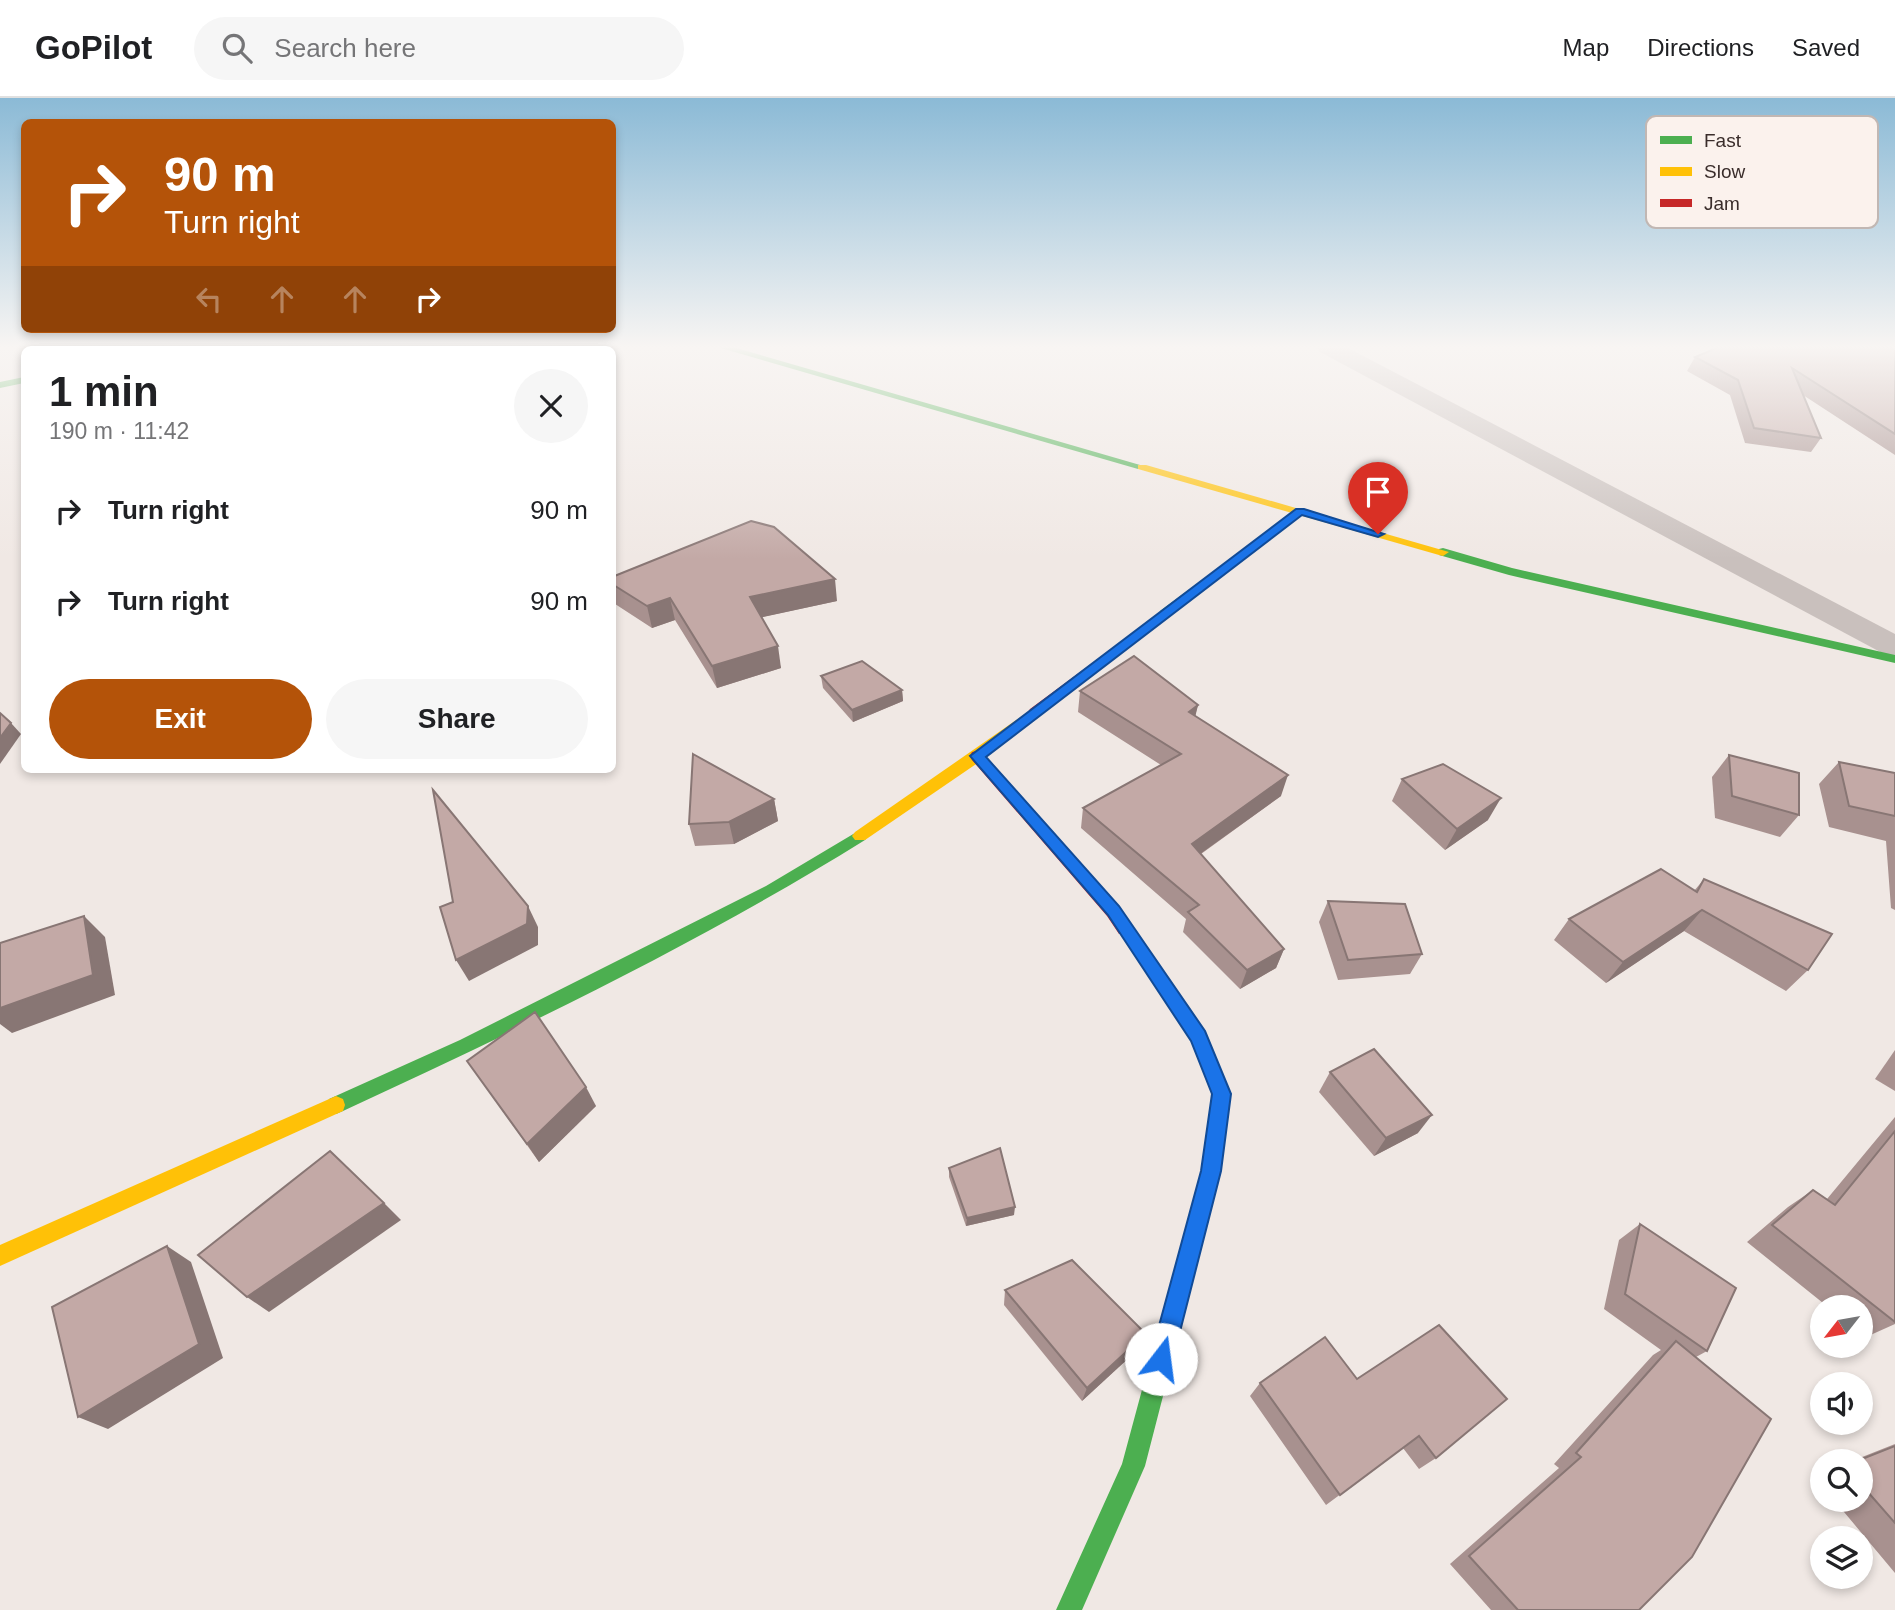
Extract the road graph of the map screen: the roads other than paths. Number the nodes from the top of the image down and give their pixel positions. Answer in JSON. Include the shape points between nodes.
{"nodes":[{"id":1,"x":968,"y":418,"type":"edge"},
{"id":2,"x":1460,"y":418,"type":"edge"},
{"id":3,"x":1300,"y":511,"type":"junction"},
{"id":4,"x":1895,"y":647,"type":"edge"},
{"id":5,"x":1895,"y":659,"type":"edge"},
{"id":6,"x":977,"y":756,"type":"junction"},
{"id":7,"x":0,"y":1256,"type":"edge"},
{"id":8,"x":1069,"y":1610,"type":"edge"}],
"edges":[{"from":1,"to":3,"type":"street"},
{"from":2,"to":4,"type":"street"},
{"from":3,"to":5,"type":"street","via":[[1509,571]]},
{"from":3,"to":6,"type":"street"},
{"from":6,"to":7,"type":"street","via":[[855,839],[759,896],[466,1046]]},
{"from":6,"to":8,"type":"street","via":[[1114,911],[1199,1037],[1222,1094],[1211,1171],[1133,1466]]}]}
